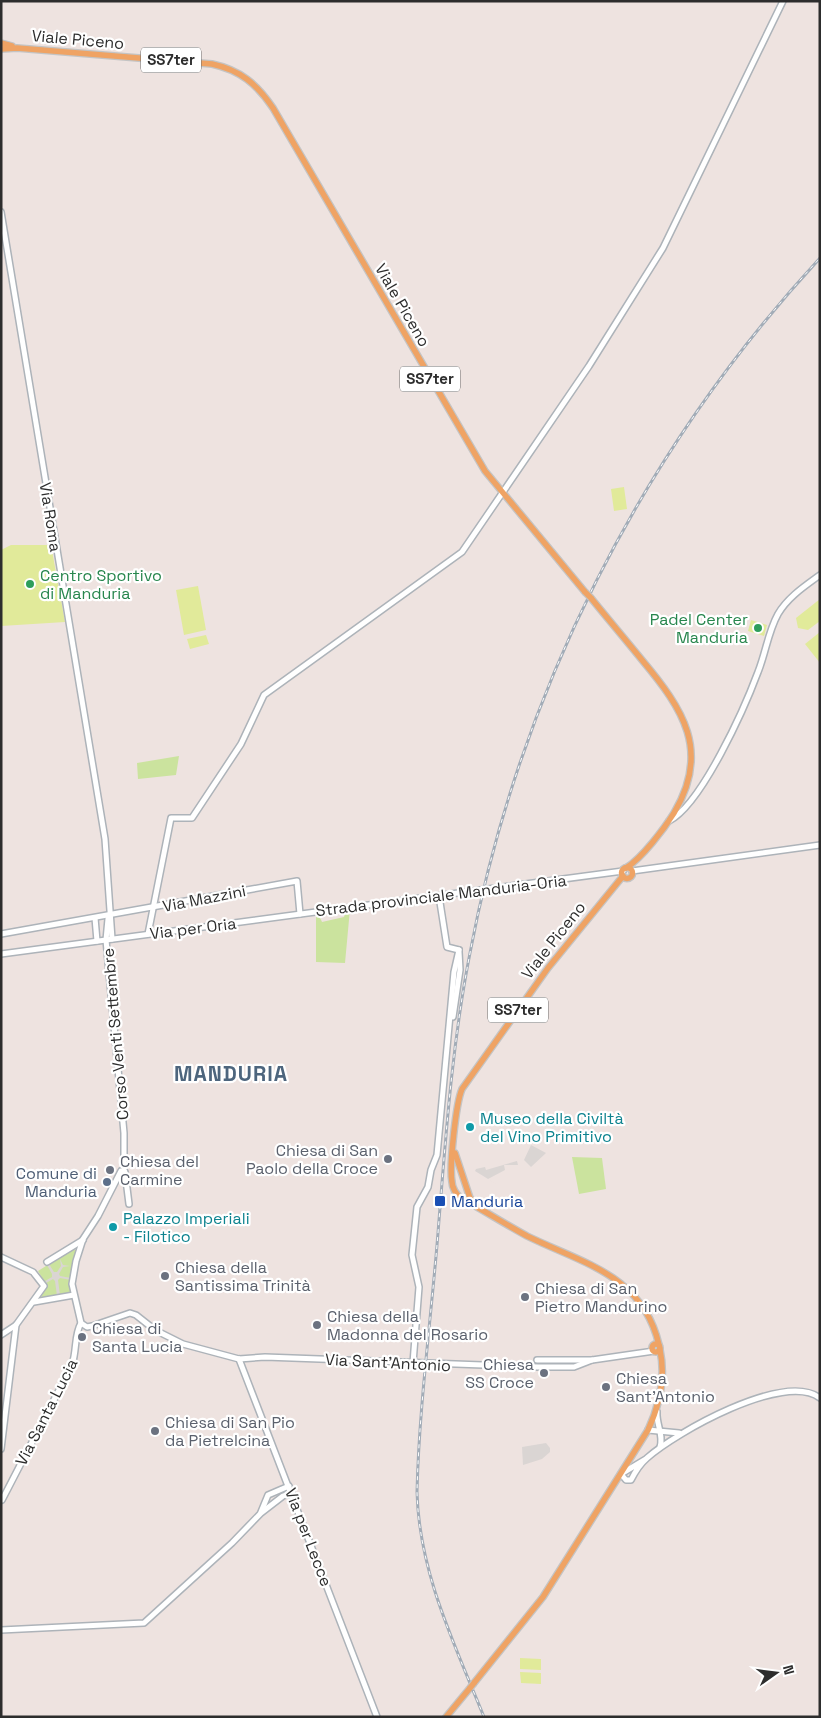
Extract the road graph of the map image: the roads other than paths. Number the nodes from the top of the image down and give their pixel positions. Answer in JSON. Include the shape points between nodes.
{"nodes":[{"id":1,"x":782,"y":1,"type":"edge"},
{"id":2,"x":1,"y":42,"type":"edge"},
{"id":3,"x":17,"y":48,"type":"junction"},
{"id":4,"x":1,"y":49,"type":"edge"},
{"id":5,"x":1,"y":212,"type":"edge"},
{"id":6,"x":502,"y":494,"type":"junction"},
{"id":7,"x":820,"y":575,"type":"edge"},
{"id":8,"x":687,"y":786,"type":"junction"},
{"id":9,"x":699,"y":788,"type":"junction"},
{"id":10,"x":683,"y":797,"type":"junction"},
{"id":11,"x":692,"y":799,"type":"junction"},
{"id":12,"x":668,"y":823,"type":"junction"},
{"id":13,"x":820,"y":845,"type":"edge"},
{"id":14,"x":639,"y":857,"type":"junction"},
{"id":15,"x":647,"y":868,"type":"junction"},
{"id":16,"x":610,"y":873,"type":"junction"},
{"id":17,"x":627,"y":873,"type":"junction"},
{"id":18,"x":613,"y":887,"type":"junction"},
{"id":19,"x":439,"y":896,"type":"junction"},
{"id":20,"x":154,"y":908,"type":"junction"},
{"id":21,"x":300,"y":914,"type":"junction"},
{"id":22,"x":111,"y":915,"type":"junction"},
{"id":23,"x":274,"y":917,"type":"joint"},
{"id":24,"x":95,"y":918,"type":"junction"},
{"id":25,"x":1,"y":934,"type":"edge"},
{"id":26,"x":148,"y":934,"type":"junction"},
{"id":27,"x":109,"y":939,"type":"junction"},
{"id":28,"x":97,"y":941,"type":"junction"},
{"id":29,"x":1,"y":954,"type":"edge"},
{"id":30,"x":454,"y":1145,"type":"junction"},
{"id":31,"x":459,"y":1167,"type":"junction"},
{"id":32,"x":452,"y":1169,"type":"junction"},
{"id":33,"x":123,"y":1171,"type":"junction"},
{"id":34,"x":467,"y":1191,"type":"junction"},
{"id":35,"x":462,"y":1198,"type":"junction"},
{"id":36,"x":129,"y":1204,"type":"dead end"},
{"id":37,"x":476,"y":1206,"type":"junction"},
{"id":38,"x":83,"y":1240,"type":"junction"},
{"id":39,"x":74,"y":1246,"type":"junction"},
{"id":40,"x":79,"y":1250,"type":"junction"},
{"id":41,"x":1,"y":1256,"type":"edge"},
{"id":42,"x":48,"y":1262,"type":"dead end"},
{"id":43,"x":74,"y":1295,"type":"junction"},
{"id":44,"x":34,"y":1302,"type":"junction"},
{"id":45,"x":81,"y":1323,"type":"junction"},
{"id":46,"x":16,"y":1325,"type":"junction"},
{"id":47,"x":1,"y":1335,"type":"edge"},
{"id":48,"x":655,"y":1349,"type":"junction"},
{"id":49,"x":239,"y":1359,"type":"junction"},
{"id":50,"x":537,"y":1360,"type":"dead end"},
{"id":51,"x":592,"y":1360,"type":"junction"},
{"id":52,"x":413,"y":1363,"type":"junction"},
{"id":53,"x":820,"y":1398,"type":"edge"},
{"id":54,"x":657,"y":1411,"type":"junction"},
{"id":55,"x":648,"y":1430,"type":"junction"},
{"id":56,"x":659,"y":1431,"type":"junction"},
{"id":57,"x":680,"y":1433,"type":"junction"},
{"id":58,"x":660,"y":1448,"type":"junction"},
{"id":59,"x":1,"y":1449,"type":"edge"},
{"id":60,"x":646,"y":1459,"type":"junction"},
{"id":61,"x":621,"y":1474,"type":"junction"},
{"id":62,"x":290,"y":1486,"type":"junction"},
{"id":63,"x":292,"y":1492,"type":"junction"},
{"id":64,"x":2,"y":1500,"type":"edge"},
{"id":65,"x":261,"y":1513,"type":"junction"},
{"id":66,"x":1,"y":1630,"type":"edge"},
{"id":67,"x":377,"y":1717,"type":"edge"},
{"id":68,"x":446,"y":1717,"type":"edge"}],
"edges":[{"from":1,"to":6,"type":"street","via":[[663,248],[589,366]]},
{"from":2,"to":3,"type":"main road","name":"Viale Piceno"},
{"from":3,"to":4,"type":"main road","name":"Viale Piceno","number":"SS7ter"},
{"from":3,"to":6,"type":"main road","name":"Viale Piceno","number":"SS7ter","via":[[212,64],[242,74],[258,88],[273,108],[460,432]]},
{"from":5,"to":22,"type":"street","name":"Via Roma","via":[[105,839]]},
{"from":6,"to":8,"type":"main road","name":"Viale Piceno","number":"SS7ter","bridge":true,"via":[[653,672],[679,709],[688,729],[692,751]]},
{"from":6,"to":20,"type":"street","via":[[462,552],[264,695],[241,744],[192,818],[171,818]]},
{"from":7,"to":9,"type":"street","via":[[796,592],[779,612],[754,682]]},
{"from":8,"to":9,"type":"street","via":[[692,790]]},
{"from":8,"to":10,"type":"main road","name":"Viale Piceno","number":"SS7ter"},
{"from":9,"to":10,"type":"street"},
{"from":9,"to":11,"type":"street"},
{"from":10,"to":11,"type":"street"},
{"from":10,"to":12,"type":"main road","name":"Viale Piceno","number":"SS7ter"},
{"from":11,"to":12,"type":"street"},
{"from":12,"to":14,"type":"main road","name":"Viale Piceno","number":"SS7ter"},
{"from":13,"to":15,"type":"street"},
{"from":14,"to":15,"type":"street"},
{"from":14,"to":17,"type":"main road","name":"Viale Piceno","number":"SS7ter"},
{"from":15,"to":17,"type":"street","name":"Strada provinciale Manduria-Oria"},
{"from":16,"to":17,"type":"street","name":"Strada provinciale Manduria-Oria"},
{"from":16,"to":18,"type":"street"},
{"from":16,"to":19,"type":"street","name":"Strada provinciale Manduria-Oria"},
{"from":17,"to":18,"type":"main road","name":"Viale Piceno"},
{"from":18,"to":30,"type":"main road","name":"Viale Piceno","number":"SS7ter","via":[[548,968],[462,1089],[456,1109]]},
{"from":19,"to":21,"type":"street","name":"Strada provinciale Manduria-Oria"},
{"from":19,"to":52,"type":"street","via":[[447,947],[459,950],[460,970],[451,1022],[437,1155],[428,1187],[417,1207],[412,1255],[419,1287]]},
{"from":20,"to":21,"type":"street","name":"Via Mazzini","via":[[297,881]]},
{"from":20,"to":22,"type":"street","name":"Via Mazzini"},
{"from":20,"to":26,"type":"street"},
{"from":21,"to":23,"type":"street","name":"Strada provinciale Manduria-Oria"},
{"from":22,"to":24,"type":"street","name":"Via Mazzini"},
{"from":22,"to":27,"type":"street"},
{"from":22,"to":27,"type":"street","name":"Via Roma","via":[[108,920]]},
{"from":23,"to":26,"type":"street","name":"Via per Oria"},
{"from":24,"to":25,"type":"street","name":"Via Mazzini"},
{"from":24,"to":28,"type":"street"},
{"from":26,"to":27,"type":"street","name":"Via per Oria"},
{"from":27,"to":28,"type":"street","name":"Via per Oria"},
{"from":27,"to":33,"type":"street","name":"Corso Venti Settembre","via":[[125,1144]]},
{"from":28,"to":29,"type":"street","name":"Via per Oria"},
{"from":30,"to":31,"type":"main road","number":"SS7ter"},
{"from":30,"to":32,"type":"main road","number":"SS7ter"},
{"from":31,"to":32,"type":"main road"},
{"from":31,"to":34,"type":"main road","number":"SS7ter"},
{"from":32,"to":35,"type":"main road","number":"SS7ter","via":[[453,1186]]},
{"from":33,"to":36,"type":"street","name":"Corso Venti Settembre"},
{"from":33,"to":38,"type":"street"},
{"from":34,"to":35,"type":"main road","via":[[466,1197]]},
{"from":34,"to":37,"type":"main road","number":"SS7ter"},
{"from":35,"to":37,"type":"main road","number":"SS7ter"},
{"from":37,"to":48,"type":"main road","number":"SS7ter","via":[[527,1236],[612,1275],[644,1309],[656,1335]]},
{"from":38,"to":39,"type":"street"},
{"from":38,"to":40,"type":"street"},
{"from":39,"to":40,"type":"street"},
{"from":39,"to":42,"type":"street"},
{"from":40,"to":43,"type":"street","via":[[73,1272]]},
{"from":41,"to":44,"type":"street","via":[[33,1272],[44,1286]]},
{"from":43,"to":44,"type":"street"},
{"from":43,"to":45,"type":"street"},
{"from":44,"to":46,"type":"street"},
{"from":45,"to":49,"type":"street","name":"Via Sant'Antonio","via":[[92,1326],[130,1313],[183,1344]]},
{"from":45,"to":64,"type":"street","name":"Via Santa Lucia","via":[[76,1331],[78,1343],[72,1365]]},
{"from":46,"to":47,"type":"street"},
{"from":46,"to":59,"type":"street"},
{"from":48,"to":51,"type":"street"},
{"from":48,"to":54,"type":"main road","via":[[662,1360],[662,1387]]},
{"from":49,"to":52,"type":"street","name":"Via Sant'Antonio","via":[[261,1357]]},
{"from":49,"to":62,"type":"street","name":"Via per Lecce"},
{"from":50,"to":51,"type":"street"},
{"from":51,"to":52,"type":"street","name":"Via Sant'Antonio","via":[[574,1367]]},
{"from":53,"to":57,"type":"street","via":[[816,1394],[794,1392],[768,1396],[743,1403]]},
{"from":54,"to":55,"type":"main road"},
{"from":54,"to":56,"type":"street"},
{"from":55,"to":56,"type":"street"},
{"from":55,"to":61,"type":"main road"},
{"from":56,"to":57,"type":"street"},
{"from":56,"to":58,"type":"street"},
{"from":57,"to":58,"type":"street"},
{"from":58,"to":60,"type":"street"},
{"from":60,"to":61,"type":"street"},
{"from":60,"to":61,"type":"street","via":[[631,1480],[626,1480]]},
{"from":61,"to":68,"type":"main road","via":[[543,1597]]},
{"from":62,"to":63,"type":"street","name":"Via per Lecce"},
{"from":62,"to":65,"type":"street","via":[[268,1495]]},
{"from":63,"to":65,"type":"street"},
{"from":63,"to":67,"type":"street","name":"Via per Lecce"},
{"from":65,"to":66,"type":"street","via":[[144,1623]]}]}
